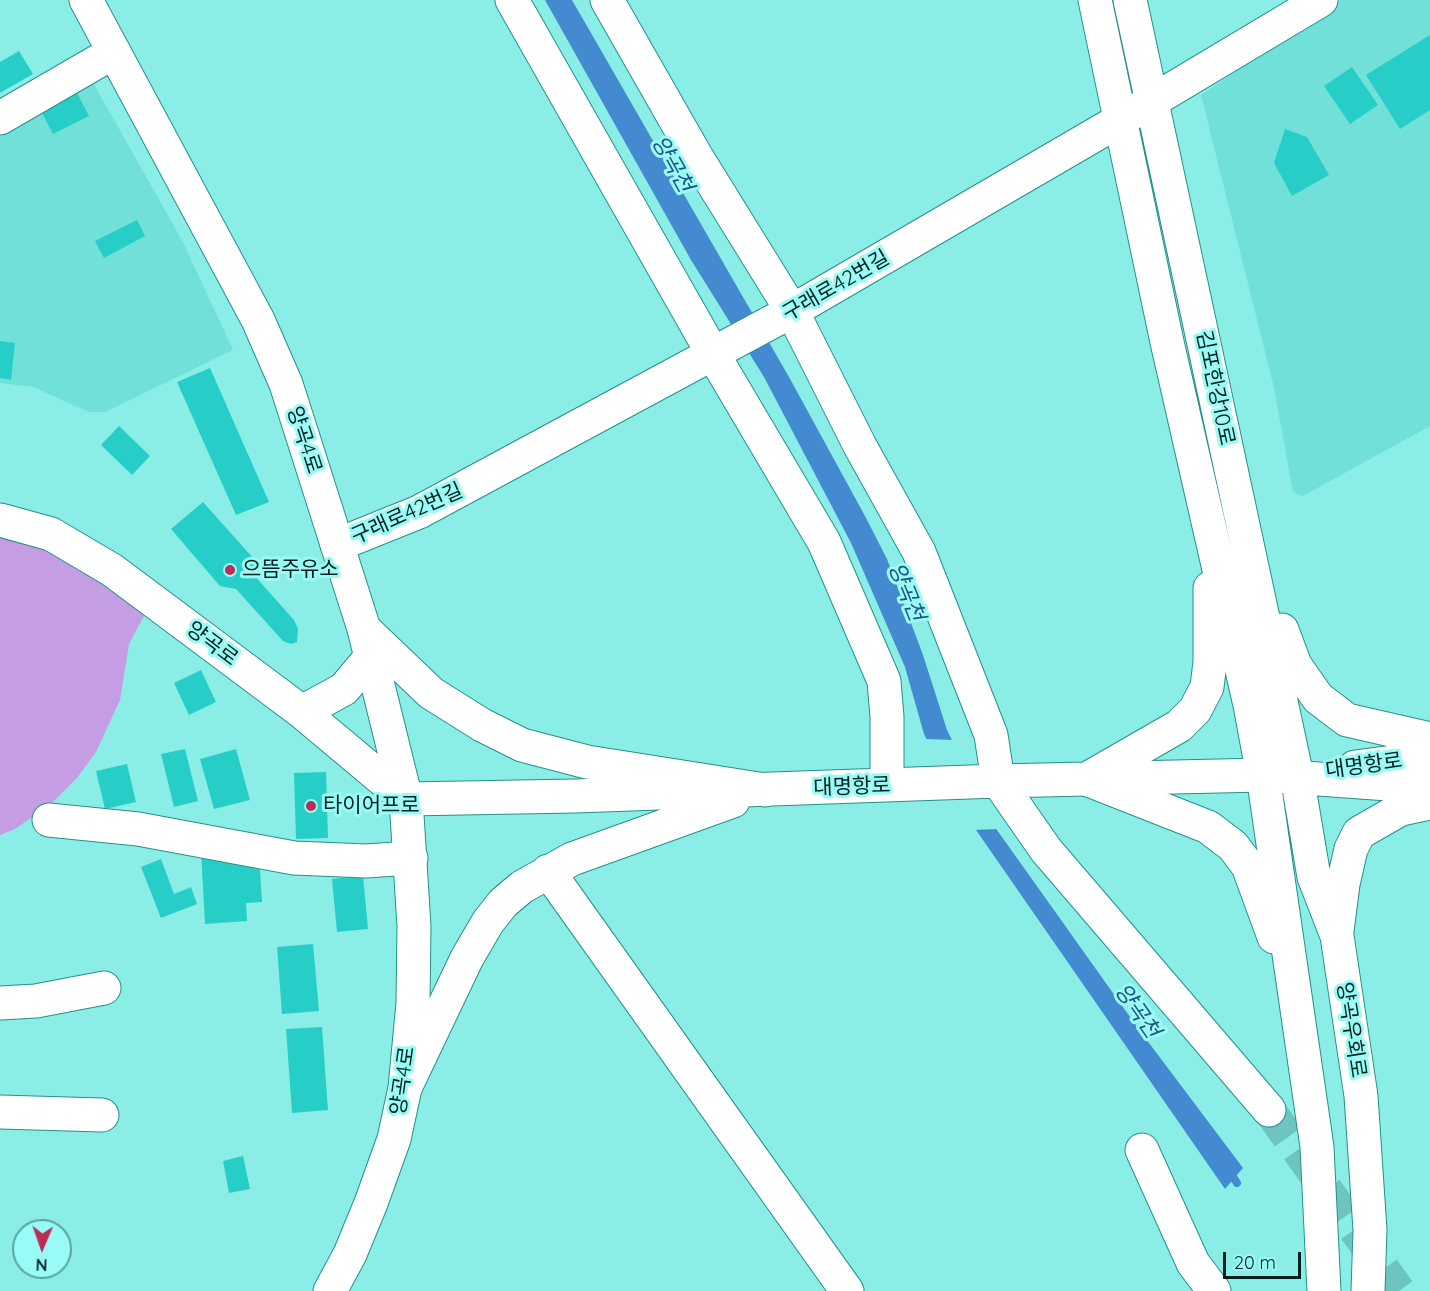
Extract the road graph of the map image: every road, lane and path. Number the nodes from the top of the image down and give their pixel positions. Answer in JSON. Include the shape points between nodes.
{"nodes":[{"id":1,"x":86,"y":0,"type":"edge"},
{"id":2,"x":512,"y":0,"type":"edge"},
{"id":3,"x":607,"y":0,"type":"edge"},
{"id":4,"x":1095,"y":0,"type":"edge"},
{"id":5,"x":1130,"y":0,"type":"edge"},
{"id":6,"x":1321,"y":0,"type":"edge"},
{"id":7,"x":114,"y":52,"type":"junction"},
{"id":8,"x":1153,"y":100,"type":"junction"},
{"id":9,"x":0,"y":118,"type":"edge"},
{"id":10,"x":1122,"y":119,"type":"junction"},
{"id":11,"x":792,"y":311,"type":"junction"},
{"id":12,"x":713,"y":354,"type":"junction"},
{"id":13,"x":1241,"y":513,"type":"junction"},
{"id":14,"x":0,"y":520,"type":"edge"},
{"id":15,"x":1210,"y":529,"type":"junction"},
{"id":16,"x":337,"y":545,"type":"junction"},
{"id":17,"x":367,"y":643,"type":"junction"},
{"id":18,"x":302,"y":712,"type":"junction"},
{"id":19,"x":1430,"y":740,"type":"edge"},
{"id":20,"x":1430,"y":757,"type":"edge"},
{"id":21,"x":1263,"y":775,"type":"junction"},
{"id":22,"x":1297,"y":776,"type":"junction"},
{"id":23,"x":1086,"y":779,"type":"junction"},
{"id":24,"x":992,"y":782,"type":"junction"},
{"id":25,"x":887,"y":785,"type":"junction"},
{"id":26,"x":1430,"y":787,"type":"edge"},
{"id":27,"x":765,"y":790,"type":"junction"},
{"id":28,"x":406,"y":799,"type":"junction"},
{"id":29,"x":1430,"y":803,"type":"edge"},
{"id":30,"x":49,"y":820,"type":"dead end"},
{"id":31,"x":411,"y":858,"type":"junction"},
{"id":32,"x":548,"y":871,"type":"junction"},
{"id":33,"x":1337,"y":936,"type":"junction"},
{"id":34,"x":104,"y":988,"type":"dead end"},
{"id":35,"x":1294,"y":992,"type":"junction"},
{"id":36,"x":0,"y":1003,"type":"edge"},
{"id":37,"x":405,"y":1088,"type":"junction"},
{"id":38,"x":1269,"y":1110,"type":"tunnel mouth"},
{"id":39,"x":0,"y":1112,"type":"edge"},
{"id":40,"x":102,"y":1114,"type":"dead end"},
{"id":41,"x":1142,"y":1150,"type":"dead end"},
{"id":42,"x":330,"y":1291,"type":"edge"},
{"id":43,"x":847,"y":1291,"type":"edge"},
{"id":44,"x":1214,"y":1291,"type":"edge"},
{"id":45,"x":1324,"y":1291,"type":"edge"},
{"id":46,"x":1368,"y":1291,"type":"edge"}],
"edges":[{"from":1,"to":7,"type":"street","name":"양곡4로"},
{"from":2,"to":12,"type":"street"},
{"from":3,"to":11,"type":"street","via":[[696,156]]},
{"from":4,"to":10,"type":"street","name":"김포한강10로"},
{"from":5,"to":8,"type":"street","name":"김포한강10로"},
{"from":6,"to":8,"type":"street","name":"구래로42번길"},
{"from":7,"to":9,"type":"street"},
{"from":7,"to":16,"type":"street","name":"양곡4로","via":[[258,320],[286,384]]},
{"from":8,"to":10,"type":"street","name":"구래로42번길"},
{"from":8,"to":13,"type":"street","name":"김포한강10로"},
{"from":10,"to":11,"type":"street","name":"구래로42번길"},
{"from":10,"to":15,"type":"street","name":"김포한강10로"},
{"from":11,"to":12,"type":"street","name":"구래로42번길"},
{"from":11,"to":24,"type":"street","via":[[919,552],[991,735]]},
{"from":12,"to":16,"type":"street","name":"구래로42번길","via":[[419,512]]},
{"from":12,"to":25,"type":"street","via":[[824,542],[884,681]]},
{"from":13,"to":19,"type":"street","via":[[1295,665],[1318,698],[1347,720]]},
{"from":13,"to":22,"type":"street","name":"김포한강10로"},
{"from":14,"to":18,"type":"street","name":"양곡로","via":[[51,534],[80,549]]},
{"from":15,"to":21,"type":"street","name":"김포한강10로"},
{"from":15,"to":23,"type":"street","via":[[1207,687],[1195,710],[1179,726]]},
{"from":16,"to":17,"type":"street","name":"양곡4로"},
{"from":17,"to":18,"type":"street","via":[[344,689]]},
{"from":17,"to":27,"type":"street","via":[[431,693],[522,745],[587,762]]},
{"from":17,"to":28,"type":"street","name":"양곡4로"},
{"from":18,"to":28,"type":"street","name":"양곡로"},
{"from":20,"to":22,"type":"street","name":"대명항로"},
{"from":21,"to":22,"type":"street","name":"대명항로"},
{"from":21,"to":23,"type":"street","name":"대명항로"},
{"from":21,"to":35,"type":"street"},
{"from":22,"to":26,"type":"street","name":"대명항로"},
{"from":22,"to":33,"type":"street","name":"양곡우회로","via":[[1314,877]]},
{"from":23,"to":24,"type":"street","name":"대명항로"},
{"from":23,"to":35,"type":"street","via":[[1208,827],[1233,846],[1248,866]]},
{"from":24,"to":25,"type":"street","name":"대명항로"},
{"from":24,"to":38,"type":"street"},
{"from":25,"to":27,"type":"street","name":"대명항로"},
{"from":27,"to":28,"type":"street","name":"대명항로"},
{"from":27,"to":32,"type":"street","via":[[628,837]]},
{"from":28,"to":31,"type":"street","name":"양곡4로"},
{"from":29,"to":33,"type":"street","via":[[1401,809],[1359,833],[1343,884]]},
{"from":30,"to":31,"type":"street","via":[[138,829],[294,858]]},
{"from":31,"to":37,"type":"street","name":"양곡4로","via":[[413,1003]]},
{"from":32,"to":37,"type":"street","via":[[503,903],[488,922]]},
{"from":32,"to":43,"type":"street"},
{"from":33,"to":46,"type":"street","name":"양곡우회로","via":[[1361,1096],[1370,1230]]},
{"from":34,"to":36,"type":"street","via":[[36,1001]]},
{"from":35,"to":45,"type":"street","via":[[1317,1147]]},
{"from":37,"to":42,"type":"street","name":"양곡4로","via":[[394,1139],[371,1203]]},
{"from":39,"to":40,"type":"street"},
{"from":41,"to":44,"type":"street","via":[[1193,1263]]}]}
